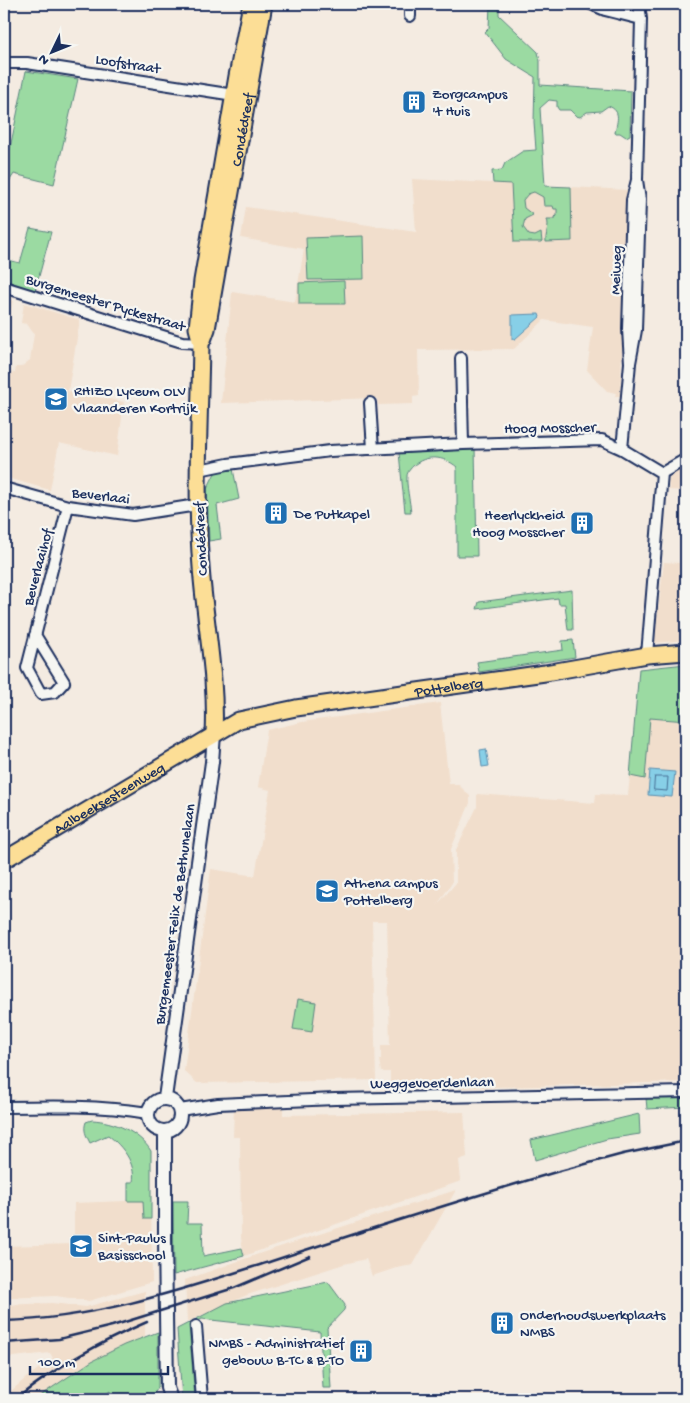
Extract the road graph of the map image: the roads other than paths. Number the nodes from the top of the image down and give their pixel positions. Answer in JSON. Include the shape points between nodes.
{"nodes":[{"id":1,"x":251,"y":4,"type":"edge"},
{"id":2,"x":264,"y":4,"type":"edge"},
{"id":3,"x":410,"y":4,"type":"edge"},
{"id":4,"x":591,"y":4,"type":"edge"},
{"id":5,"x":639,"y":4,"type":"edge"},
{"id":6,"x":410,"y":16,"type":"dead end"},
{"id":7,"x":641,"y":20,"type":"junction"},
{"id":8,"x":4,"y":63,"type":"edge"},
{"id":9,"x":240,"y":97,"type":"junction"},
{"id":10,"x":4,"y":287,"type":"edge"},
{"id":11,"x":201,"y":343,"type":"junction"},
{"id":12,"x":461,"y":358,"type":"dead end"},
{"id":13,"x":370,"y":403,"type":"dead end"},
{"id":14,"x":463,"y":444,"type":"junction"},
{"id":15,"x":373,"y":449,"type":"junction"},
{"id":16,"x":622,"y":449,"type":"junction"},
{"id":17,"x":686,"y":459,"type":"edge"},
{"id":18,"x":198,"y":470,"type":"junction"},
{"id":19,"x":662,"y":473,"type":"junction"},
{"id":20,"x":4,"y":488,"type":"edge"},
{"id":21,"x":197,"y":505,"type":"junction"},
{"id":22,"x":68,"y":506,"type":"junction"},
{"id":23,"x":35,"y":635,"type":"junction"},
{"id":24,"x":686,"y":652,"type":"edge"},
{"id":25,"x":647,"y":655,"type":"junction"},
{"id":26,"x":214,"y":734,"type":"junction"},
{"id":27,"x":4,"y":860,"type":"edge"},
{"id":28,"x":686,"y":1092,"type":"edge"},
{"id":29,"x":165,"y":1098,"type":"junction"},
{"id":30,"x":4,"y":1107,"type":"edge"},
{"id":31,"x":180,"y":1110,"type":"junction"},
{"id":32,"x":148,"y":1113,"type":"junction"},
{"id":33,"x":166,"y":1131,"type":"junction"},
{"id":34,"x":196,"y":1326,"type":"dead end"},
{"id":35,"x":169,"y":1394,"type":"edge"},
{"id":36,"x":161,"y":1399,"type":"edge"},
{"id":37,"x":202,"y":1399,"type":"edge"}],
"edges":[{"from":1,"to":9,"type":"main road","name":"Condédreef"},
{"from":2,"to":9,"type":"main road","name":"Condédreef"},
{"from":3,"to":6,"type":"street"},
{"from":4,"to":7,"type":"street"},
{"from":5,"to":7,"type":"street","name":"Meiweg"},
{"from":7,"to":16,"type":"street","name":"Meiweg","via":[[637,180],[632,200],[630,363]]},
{"from":8,"to":9,"type":"street","name":"Loofstraat","via":[[27,63]]},
{"from":9,"to":11,"type":"main road","name":"Condédreef","via":[[202,281],[197,328]]},
{"from":10,"to":11,"type":"street","name":"Burgemeester Pyckestraat","via":[[182,342]]},
{"from":11,"to":18,"type":"main road","name":"Condédreef"},
{"from":12,"to":14,"type":"street"},
{"from":13,"to":15,"type":"street"},
{"from":14,"to":15,"type":"street","name":"Hoog Mosscher"},
{"from":14,"to":16,"type":"street","name":"Hoog Mosscher","via":[[602,440]]},
{"from":15,"to":18,"type":"street","name":"Hoog Mosscher","via":[[330,451]]},
{"from":16,"to":19,"type":"street","name":"Hoog Mosscher"},
{"from":17,"to":19,"type":"street"},
{"from":18,"to":21,"type":"main road","name":"Condédreef"},
{"from":19,"to":25,"type":"street"},
{"from":20,"to":22,"type":"street","name":"Beverlaai"},
{"from":21,"to":22,"type":"street","name":"Beverlaai","via":[[133,515]]},
{"from":21,"to":26,"type":"main road","name":"Condédreef","via":[[216,708]]},
{"from":22,"to":23,"type":"street","name":"Beverlaaihof"},
{"from":23,"to":23,"type":"street","name":"Beverlaaihof","via":[[27,668],[41,694],[55,692],[64,682]]},
{"from":24,"to":25,"type":"main road","name":"Pottelberg"},
{"from":25,"to":26,"type":"main road","name":"Pottelberg","via":[[546,673],[296,708],[239,720]]},
{"from":26,"to":27,"type":"main road","name":"Aalbeeksesteenweg"},
{"from":26,"to":29,"type":"street","name":"Burgemeester Felix de Bethunelaan"},
{"from":28,"to":31,"type":"street","name":"Weggevoerdenlaan","via":[[335,1099],[218,1104]]},
{"from":29,"to":31,"type":"street"},
{"from":29,"to":32,"type":"street","via":[[153,1102]]},
{"from":30,"to":32,"type":"street","via":[[80,1106]]},
{"from":31,"to":33,"type":"street","via":[[178,1124]]},
{"from":32,"to":33,"type":"street","via":[[152,1126]]},
{"from":33,"to":35,"type":"street"},
{"from":34,"to":37,"type":"street"},
{"from":35,"to":36,"type":"street"}]}
